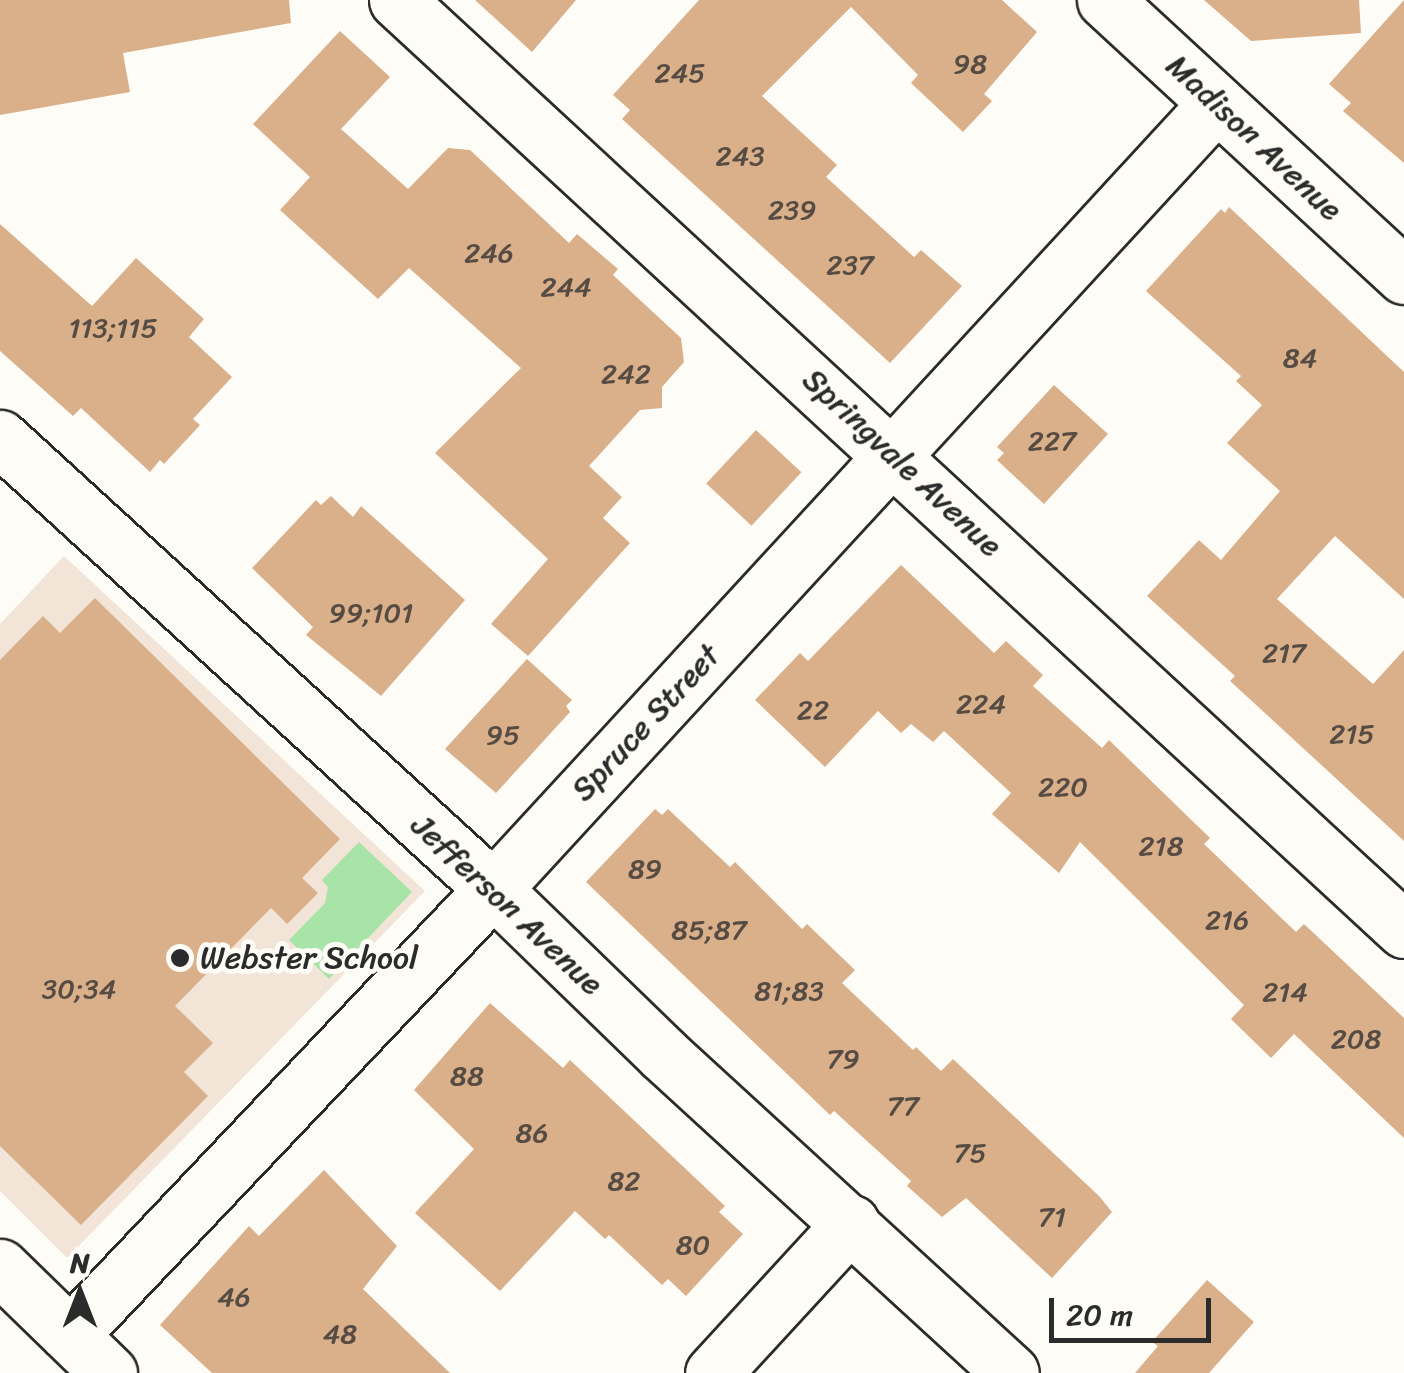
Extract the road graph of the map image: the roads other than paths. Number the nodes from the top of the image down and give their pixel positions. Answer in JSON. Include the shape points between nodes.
{"nodes":[{"id":1,"x":398,"y":0,"type":"edge"},
{"id":2,"x":1105,"y":0,"type":"edge"},
{"id":3,"x":1216,"y":104,"type":"junction"},
{"id":4,"x":1404,"y":276,"type":"edge"},
{"id":5,"x":0,"y":438,"type":"edge"},
{"id":6,"x":894,"y":455,"type":"junction"},
{"id":7,"x":494,"y":889,"type":"junction"},
{"id":8,"x":1404,"y":930,"type":"edge"},
{"id":9,"x":851,"y":1223,"type":"junction"},
{"id":10,"x":0,"y":1267,"type":"edge"},
{"id":11,"x":70,"y":1335,"type":"junction"},
{"id":12,"x":109,"y":1373,"type":"edge"},
{"id":13,"x":714,"y":1373,"type":"edge"},
{"id":14,"x":1012,"y":1373,"type":"edge"}],
"edges":[{"from":1,"to":6,"type":"street","name":"Springvale Avenue"},
{"from":2,"to":3,"type":"street","name":"Madison Avenue"},
{"from":3,"to":4,"type":"street","name":"Madison Avenue"},
{"from":3,"to":6,"type":"street","name":"Spruce Street"},
{"from":5,"to":7,"type":"street","name":"Jefferson Avenue"},
{"from":6,"to":7,"type":"street","name":"Spruce Street"},
{"from":6,"to":8,"type":"street","name":"Springvale Avenue"},
{"from":7,"to":9,"type":"street","name":"Jefferson Avenue"},
{"from":7,"to":11,"type":"street","name":"Spruce Street"},
{"from":9,"to":13,"type":"street"},
{"from":9,"to":14,"type":"street","name":"Jefferson Avenue"},
{"from":10,"to":11,"type":"street"},
{"from":11,"to":12,"type":"street"}]}
